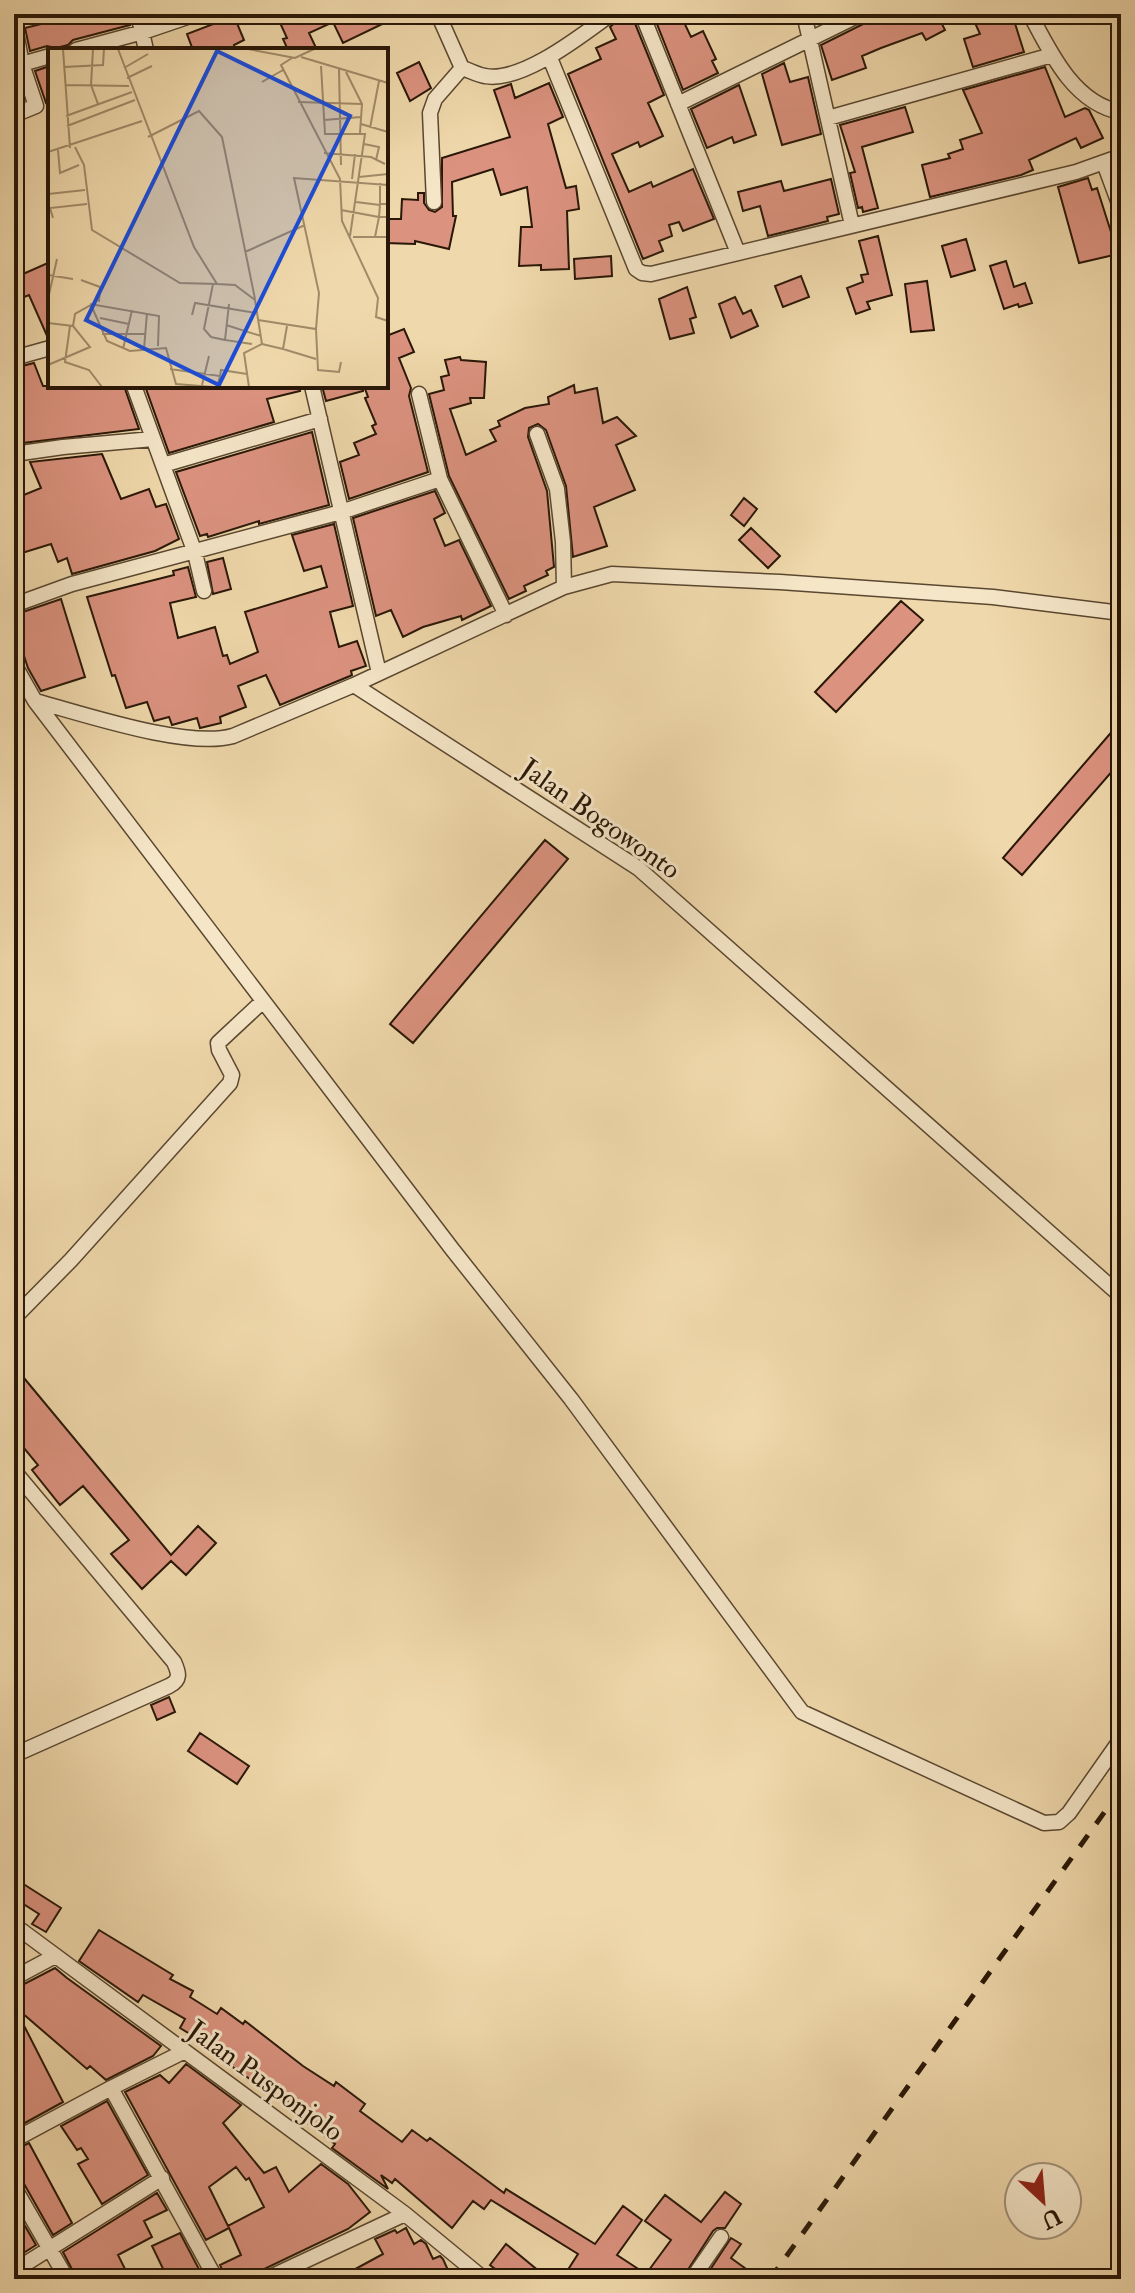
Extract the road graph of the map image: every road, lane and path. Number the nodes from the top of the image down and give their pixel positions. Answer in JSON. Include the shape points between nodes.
{"nodes":[{"id":1,"x":138,"y":14,"type":"edge"},
{"id":2,"x":196,"y":14,"type":"edge"},
{"id":3,"x":438,"y":14,"type":"edge"},
{"id":4,"x":611,"y":14,"type":"edge"},
{"id":5,"x":642,"y":14,"type":"edge"},
{"id":6,"x":804,"y":14,"type":"edge"},
{"id":7,"x":861,"y":14,"type":"edge"},
{"id":8,"x":1030,"y":14,"type":"edge"},
{"id":9,"x":14,"y":22,"type":"edge"},
{"id":10,"x":143,"y":32,"type":"junction"},
{"id":11,"x":810,"y":39,"type":"junction"},
{"id":12,"x":83,"y":48,"type":"edge"},
{"id":13,"x":146,"y":48,"type":"edge"},
{"id":14,"x":1052,"y":55,"type":"junction"},
{"id":15,"x":48,"y":57,"type":"edge"},
{"id":16,"x":550,"y":58,"type":"junction"},
{"id":17,"x":22,"y":64,"type":"junction"},
{"id":18,"x":462,"y":68,"type":"junction"},
{"id":19,"x":678,"y":104,"type":"junction"},
{"id":20,"x":1121,"y":112,"type":"edge"},
{"id":21,"x":14,"y":115,"type":"edge"},
{"id":22,"x":828,"y":118,"type":"junction"},
{"id":23,"x":1121,"y":156,"type":"edge"},
{"id":24,"x":1104,"y":163,"type":"junction"},
{"id":25,"x":434,"y":202,"type":"dead end"},
{"id":26,"x":1121,"y":209,"type":"edge"},
{"id":27,"x":852,"y":225,"type":"junction"},
{"id":28,"x":738,"y":253,"type":"junction"},
{"id":29,"x":48,"y":349,"type":"edge"},
{"id":30,"x":14,"y":358,"type":"edge"},
{"id":31,"x":135,"y":388,"type":"edge"},
{"id":32,"x":312,"y":388,"type":"edge"},
{"id":33,"x":419,"y":394,"type":"dead end"},
{"id":34,"x":320,"y":419,"type":"junction"},
{"id":35,"x":537,"y":434,"type":"dead end"},
{"id":36,"x":153,"y":439,"type":"junction"},
{"id":37,"x":14,"y":454,"type":"edge"},
{"id":38,"x":163,"y":465,"type":"junction"},
{"id":39,"x":440,"y":479,"type":"junction"},
{"id":40,"x":341,"y":512,"type":"junction"},
{"id":41,"x":195,"y":553,"type":"junction"},
{"id":42,"x":564,"y":587,"type":"junction"},
{"id":43,"x":204,"y":591,"type":"dead end"},
{"id":44,"x":14,"y":605,"type":"edge"},
{"id":45,"x":1121,"y":613,"type":"edge"},
{"id":46,"x":506,"y":615,"type":"junction"},
{"id":47,"x":14,"y":664,"type":"edge"},
{"id":48,"x":379,"y":673,"type":"junction"},
{"id":49,"x":354,"y":685,"type":"junction"},
{"id":50,"x":35,"y":701,"type":"junction"},
{"id":51,"x":263,"y":1001,"type":"junction"},
{"id":52,"x":1121,"y":1296,"type":"edge"},
{"id":53,"x":14,"y":1318,"type":"edge"},
{"id":54,"x":14,"y":1471,"type":"edge"},
{"id":55,"x":1121,"y":1739,"type":"edge"},
{"id":56,"x":14,"y":1755,"type":"edge"},
{"id":57,"x":14,"y":1925,"type":"edge"},
{"id":58,"x":55,"y":1956,"type":"junction"},
{"id":59,"x":14,"y":1978,"type":"edge"},
{"id":60,"x":183,"y":2052,"type":"junction"},
{"id":61,"x":111,"y":2088,"type":"junction"},
{"id":62,"x":14,"y":2140,"type":"edge"},
{"id":63,"x":162,"y":2178,"type":"junction"},
{"id":64,"x":14,"y":2187,"type":"edge"},
{"id":65,"x":405,"y":2214,"type":"junction"},
{"id":66,"x":721,"y":2237,"type":"dead end"},
{"id":67,"x":50,"y":2250,"type":"junction"},
{"id":68,"x":14,"y":2271,"type":"edge"},
{"id":69,"x":67,"y":2279,"type":"edge"},
{"id":70,"x":216,"y":2279,"type":"edge"},
{"id":71,"x":266,"y":2279,"type":"edge"},
{"id":72,"x":484,"y":2279,"type":"edge"},
{"id":73,"x":692,"y":2279,"type":"edge"}],
"edges":[{"from":1,"to":10,"type":"street"},
{"from":2,"to":10,"type":"street"},
{"from":3,"to":18,"type":"street"},
{"from":4,"to":16,"type":"street"},
{"from":5,"to":19,"type":"street"},
{"from":6,"to":11,"type":"street"},
{"from":7,"to":11,"type":"street"},
{"from":8,"to":14,"type":"street"},
{"from":9,"to":17,"type":"street"},
{"from":10,"to":12,"type":"street"},
{"from":10,"to":13,"type":"street"},
{"from":11,"to":19,"type":"street"},
{"from":11,"to":22,"type":"street"},
{"from":14,"to":20,"type":"street","via":[[1074,85]]},
{"from":14,"to":22,"type":"street"},
{"from":15,"to":17,"type":"street"},
{"from":16,"to":18,"type":"street","via":[[486,77]]},
{"from":16,"to":28,"type":"street","via":[[636,269],[651,274]]},
{"from":17,"to":21,"type":"street","via":[[36,106]]},
{"from":18,"to":25,"type":"street","via":[[435,99],[430,113]]},
{"from":19,"to":28,"type":"street"},
{"from":22,"to":27,"type":"street"},
{"from":23,"to":24,"type":"street"},
{"from":24,"to":26,"type":"street"},
{"from":24,"to":27,"type":"street"},
{"from":27,"to":28,"type":"street"},
{"from":29,"to":30,"type":"street"},
{"from":31,"to":36,"type":"street"},
{"from":32,"to":34,"type":"street"},
{"from":33,"to":39,"type":"street"},
{"from":34,"to":38,"type":"street"},
{"from":34,"to":40,"type":"street"},
{"from":35,"to":42,"type":"street","via":[[557,489]]},
{"from":36,"to":37,"type":"street"},
{"from":36,"to":38,"type":"street"},
{"from":38,"to":41,"type":"street"},
{"from":39,"to":40,"type":"street"},
{"from":39,"to":46,"type":"street"},
{"from":40,"to":41,"type":"street"},
{"from":40,"to":48,"type":"street"},
{"from":41,"to":43,"type":"street"},
{"from":41,"to":44,"type":"street","via":[[72,584]]},
{"from":42,"to":45,"type":"street","via":[[593,577],[637,574],[993,597]]},
{"from":42,"to":46,"type":"street"},
{"from":46,"to":48,"type":"street"},
{"from":47,"to":50,"type":"street"},
{"from":48,"to":49,"type":"street"},
{"from":49,"to":50,"type":"street","via":[[233,736],[214,739],[160,734]]},
{"from":49,"to":52,"type":"street","name":"Jalan Bogowonto","via":[[638,868]]},
{"from":50,"to":51,"type":"street"},
{"from":51,"to":53,"type":"street","via":[[218,1043],[232,1075],[230,1083]]},
{"from":51,"to":55,"type":"street","via":[[571,1399],[802,1712],[1044,1823],[1059,1822],[1069,1813]]},
{"from":54,"to":56,"type":"street","via":[[174,1662],[179,1675],[169,1686]]},
{"from":57,"to":58,"type":"street","name":"Jalan Pusponjolo"},
{"from":58,"to":59,"type":"street"},
{"from":58,"to":60,"type":"street","name":"Jalan Pusponjolo"},
{"from":60,"to":61,"type":"street"},
{"from":60,"to":65,"type":"street","name":"Jalan Pusponjolo"},
{"from":61,"to":62,"type":"street"},
{"from":61,"to":63,"type":"street"},
{"from":63,"to":67,"type":"street"},
{"from":63,"to":70,"type":"street"},
{"from":64,"to":67,"type":"street"},
{"from":65,"to":71,"type":"street"},
{"from":65,"to":72,"type":"street","name":"Jalan Pusponjolo"},
{"from":66,"to":73,"type":"street"},
{"from":67,"to":68,"type":"street"},
{"from":67,"to":69,"type":"street"}]}
